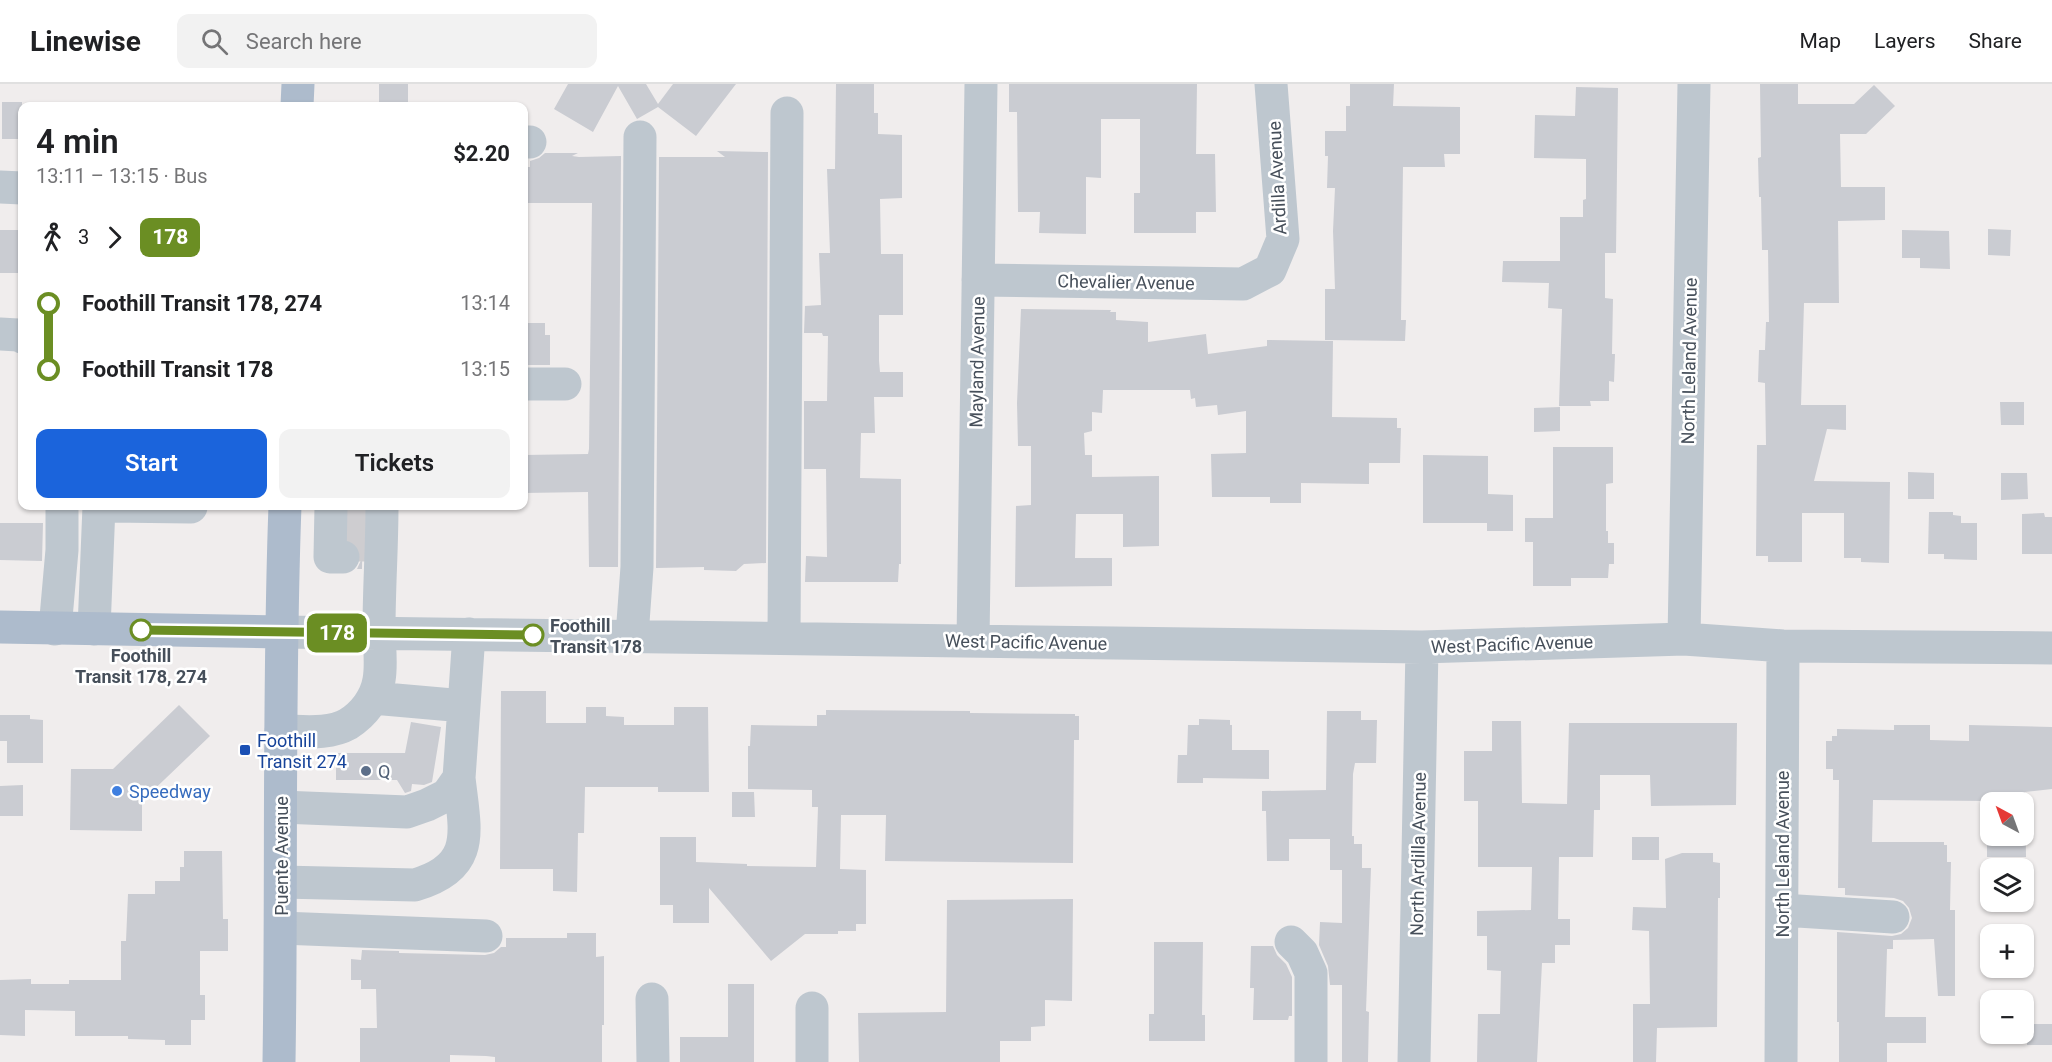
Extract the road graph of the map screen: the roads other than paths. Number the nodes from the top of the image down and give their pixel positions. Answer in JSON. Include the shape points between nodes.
{"nodes":[{"id":1,"x":298,"y":84,"type":"edge"},
{"id":2,"x":981,"y":84,"type":"edge"},
{"id":3,"x":1271,"y":84,"type":"edge"},
{"id":4,"x":1694,"y":84,"type":"edge"},
{"id":5,"x":297,"y":102,"type":"edge"},
{"id":6,"x":787,"y":113,"type":"dead end"},
{"id":7,"x":640,"y":137,"type":"dead end"},
{"id":8,"x":0,"y":187,"type":"edge"},
{"id":9,"x":18,"y":188,"type":"edge"},
{"id":10,"x":1270,"y":270,"type":"joint"},
{"id":11,"x":978,"y":279,"type":"junction"},
{"id":12,"x":0,"y":334,"type":"edge"},
{"id":13,"x":18,"y":336,"type":"edge"},
{"id":14,"x":528,"y":384,"type":"edge"},
{"id":15,"x":565,"y":384,"type":"dead end"},
{"id":16,"x":62,"y":510,"type":"edge"},
{"id":17,"x":99,"y":510,"type":"edge"},
{"id":18,"x":285,"y":520,"type":"edge"},
{"id":19,"x":358,"y":533,"type":"edge"},
{"id":20,"x":0,"y":627,"type":"edge"},
{"id":21,"x":55,"y":628,"type":"junction"},
{"id":22,"x":94,"y":629,"type":"junction"},
{"id":23,"x":281,"y":632,"type":"junction"},
{"id":24,"x":379,"y":633,"type":"junction"},
{"id":25,"x":469,"y":634,"type":"junction"},
{"id":26,"x":632,"y":636,"type":"junction"},
{"id":27,"x":784,"y":638,"type":"junction"},
{"id":28,"x":1684,"y":639,"type":"junction"},
{"id":29,"x":973,"y":641,"type":"junction"},
{"id":30,"x":1783,"y":646,"type":"junction"},
{"id":31,"x":1422,"y":647,"type":"junction"},
{"id":32,"x":2052,"y":648,"type":"edge"},
{"id":33,"x":373,"y":699,"type":"junction"},
{"id":34,"x":464,"y":706,"type":"junction"},
{"id":35,"x":281,"y":731,"type":"junction"},
{"id":36,"x":459,"y":778,"type":"junction"},
{"id":37,"x":281,"y":807,"type":"junction"},
{"id":38,"x":281,"y":882,"type":"junction"},
{"id":39,"x":1782,"y":910,"type":"junction"},
{"id":40,"x":1893,"y":917,"type":"dead end"},
{"id":41,"x":281,"y":928,"type":"junction"},
{"id":42,"x":486,"y":936,"type":"dead end"},
{"id":43,"x":1291,"y":942,"type":"dead end"},
{"id":44,"x":652,"y":999,"type":"dead end"},
{"id":45,"x":812,"y":1008,"type":"dead end"},
{"id":46,"x":279,"y":1062,"type":"edge"},
{"id":47,"x":653,"y":1062,"type":"edge"},
{"id":48,"x":812,"y":1062,"type":"edge"},
{"id":49,"x":1311,"y":1062,"type":"edge"},
{"id":50,"x":1414,"y":1062,"type":"edge"},
{"id":51,"x":1781,"y":1062,"type":"edge"}],
"edges":[{"from":1,"to":5,"type":"main road"},
{"from":2,"to":11,"type":"street","name":"Mayland Avenue"},
{"from":3,"to":10,"type":"street","name":"Ardilla Avenue","via":[[1283,239]]},
{"from":4,"to":28,"type":"street","name":"North Leland Avenue"},
{"from":6,"to":27,"type":"street"},
{"from":7,"to":26,"type":"street","via":[[637,567]]},
{"from":8,"to":9,"type":"street"},
{"from":10,"to":11,"type":"street","name":"Chevalier Avenue","via":[[1243,284]]},
{"from":11,"to":29,"type":"street","name":"Mayland Avenue"},
{"from":12,"to":13,"type":"street"},
{"from":14,"to":15,"type":"street"},
{"from":16,"to":21,"type":"street"},
{"from":17,"to":22,"type":"street"},
{"from":18,"to":19,"type":"street"},
{"from":18,"to":23,"type":"main road","name":"Puente Avenue"},
{"from":19,"to":24,"type":"street"},
{"from":20,"to":21,"type":"main road","name":"West Pacific Avenue"},
{"from":21,"to":22,"type":"main road","name":"West Pacific Avenue"},
{"from":22,"to":23,"type":"main road","name":"West Pacific Avenue"},
{"from":23,"to":24,"type":"street","name":"West Pacific Avenue"},
{"from":23,"to":35,"type":"main road","name":"Puente Avenue"},
{"from":24,"to":25,"type":"street","name":"West Pacific Avenue"},
{"from":24,"to":33,"type":"street","via":[[381,666]]},
{"from":25,"to":26,"type":"street","name":"West Pacific Avenue"},
{"from":25,"to":34,"type":"street"},
{"from":26,"to":27,"type":"street","name":"West Pacific Avenue"},
{"from":27,"to":29,"type":"street","name":"West Pacific Avenue"},
{"from":28,"to":30,"type":"street","name":"West Pacific Avenue"},
{"from":28,"to":31,"type":"street","name":"West Pacific Avenue"},
{"from":29,"to":31,"type":"street","name":"West Pacific Avenue"},
{"from":30,"to":32,"type":"street","name":"West Pacific Avenue"},
{"from":30,"to":39,"type":"street","name":"North Leland Avenue"},
{"from":31,"to":50,"type":"street","name":"North Ardilla Avenue"},
{"from":33,"to":34,"type":"street"},
{"from":33,"to":35,"type":"street","via":[[348,724],[331,730]]},
{"from":34,"to":36,"type":"street"},
{"from":35,"to":37,"type":"main road","name":"Puente Avenue"},
{"from":36,"to":37,"type":"street","via":[[447,795],[407,812]]},
{"from":36,"to":38,"type":"street","via":[[464,825],[461,854],[451,868],[434,880],[415,885]]},
{"from":37,"to":38,"type":"main road","name":"Puente Avenue"},
{"from":38,"to":41,"type":"main road","name":"Puente Avenue"},
{"from":39,"to":40,"type":"street"},
{"from":39,"to":51,"type":"street","name":"North Leland Avenue"},
{"from":41,"to":42,"type":"street"},
{"from":41,"to":46,"type":"main road","name":"Puente Avenue"},
{"from":43,"to":49,"type":"street","via":[[1302,953],[1311,972]]},
{"from":44,"to":47,"type":"street"},
{"from":45,"to":48,"type":"street"}]}
